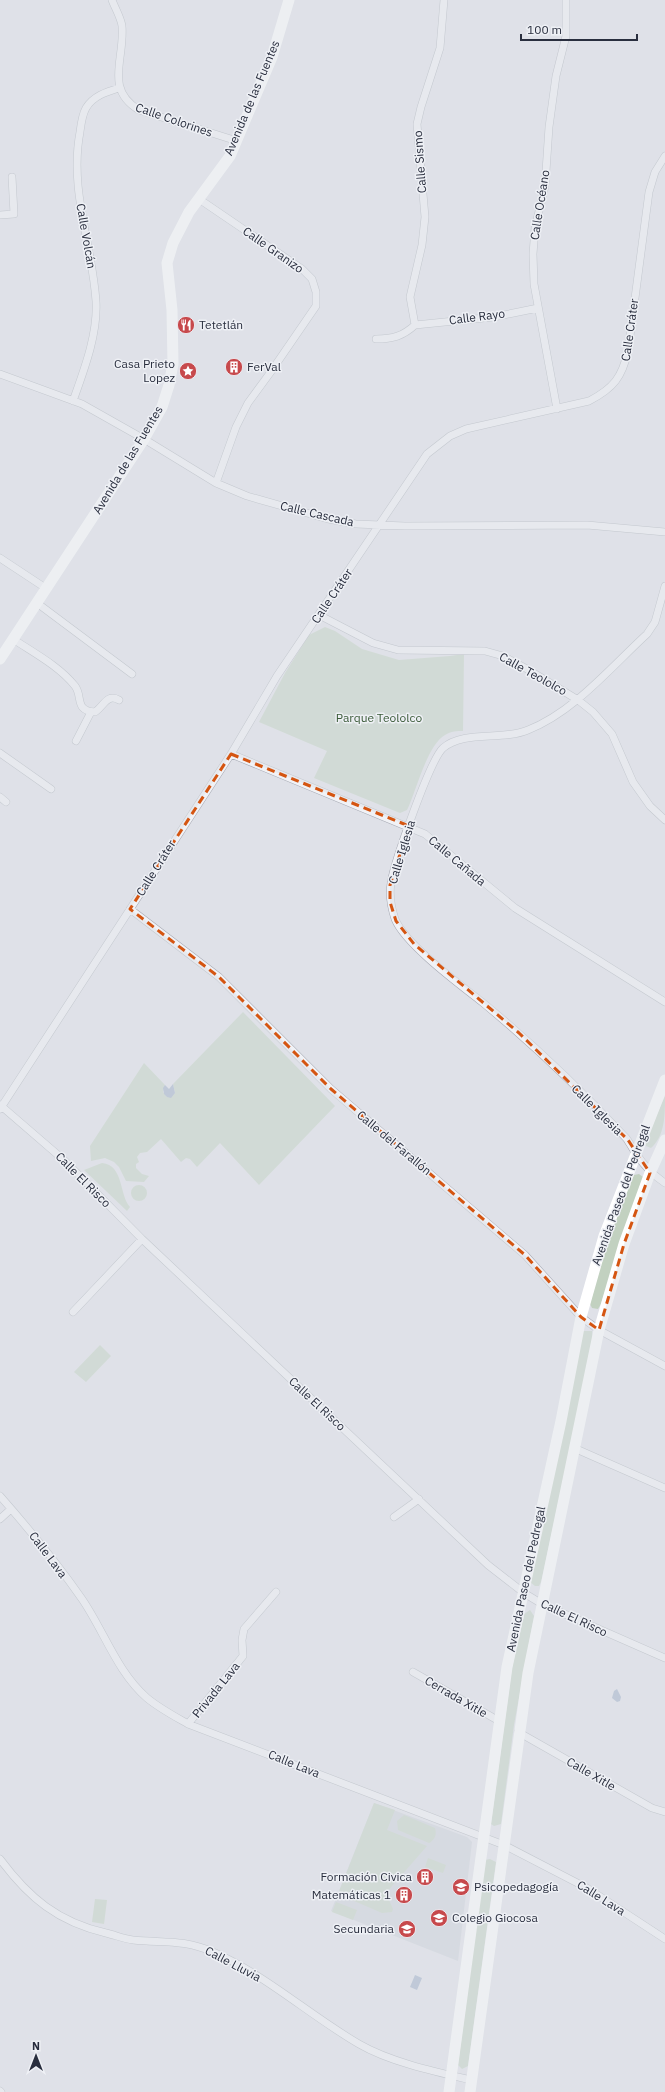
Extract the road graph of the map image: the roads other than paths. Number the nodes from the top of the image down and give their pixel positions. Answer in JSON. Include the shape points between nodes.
{"nodes":[{"id":1,"x":112,"y":0,"type":"edge"},
{"id":2,"x":288,"y":0,"type":"edge"},
{"id":3,"x":444,"y":0,"type":"edge"},
{"id":4,"x":566,"y":0,"type":"edge"},
{"id":5,"x":119,"y":88,"type":"junction"},
{"id":6,"x":237,"y":141,"type":"junction"},
{"id":7,"x":665,"y":156,"type":"edge"},
{"id":8,"x":12,"y":177,"type":"dead end"},
{"id":9,"x":199,"y":198,"type":"junction"},
{"id":10,"x":0,"y":215,"type":"edge"},
{"id":11,"x":538,"y":308,"type":"junction"},
{"id":12,"x":415,"y":325,"type":"junction"},
{"id":13,"x":376,"y":339,"type":"dead end"},
{"id":14,"x":0,"y":374,"type":"edge"},
{"id":15,"x":73,"y":401,"type":"junction"},
{"id":16,"x":557,"y":409,"type":"junction"},
{"id":17,"x":144,"y":439,"type":"junction"},
{"id":18,"x":216,"y":483,"type":"junction"},
{"id":19,"x":379,"y":525,"type":"junction"},
{"id":20,"x":665,"y":532,"type":"edge"},
{"id":21,"x":0,"y":558,"type":"edge"},
{"id":22,"x":665,"y":586,"type":"edge"},
{"id":23,"x":47,"y":588,"type":"junction"},
{"id":24,"x":37,"y":603,"type":"junction"},
{"id":25,"x":319,"y":616,"type":"junction"},
{"id":26,"x":13,"y":639,"type":"junction"},
{"id":27,"x":0,"y":659,"type":"edge"},
{"id":28,"x":132,"y":674,"type":"dead end"},
{"id":29,"x":119,"y":700,"type":"dead end"},
{"id":30,"x":578,"y":700,"type":"junction"},
{"id":31,"x":91,"y":712,"type":"junction"},
{"id":32,"x":76,"y":742,"type":"dead end"},
{"id":33,"x":0,"y":753,"type":"edge"},
{"id":34,"x":231,"y":754,"type":"junction"},
{"id":35,"x":51,"y":789,"type":"dead end"},
{"id":36,"x":665,"y":820,"type":"edge"},
{"id":37,"x":409,"y":826,"type":"junction"},
{"id":38,"x":130,"y":909,"type":"junction"},
{"id":39,"x":665,"y":1002,"type":"edge"},
{"id":40,"x":665,"y":1080,"type":"edge"},
{"id":41,"x":1,"y":1107,"type":"edge"},
{"id":42,"x":665,"y":1140,"type":"edge"},
{"id":43,"x":635,"y":1153,"type":"junction"},
{"id":44,"x":650,"y":1173,"type":"junction"},
{"id":45,"x":665,"y":1183,"type":"edge"},
{"id":46,"x":142,"y":1239,"type":"junction"},
{"id":47,"x":73,"y":1312,"type":"dead end"},
{"id":48,"x":581,"y":1317,"type":"junction"},
{"id":49,"x":599,"y":1330,"type":"junction"},
{"id":50,"x":665,"y":1366,"type":"edge"},
{"id":51,"x":574,"y":1448,"type":"junction"},
{"id":52,"x":665,"y":1488,"type":"edge"},
{"id":53,"x":0,"y":1496,"type":"edge"},
{"id":54,"x":418,"y":1499,"type":"junction"},
{"id":55,"x":11,"y":1509,"type":"junction"},
{"id":56,"x":394,"y":1517,"type":"dead end"},
{"id":57,"x":0,"y":1519,"type":"edge"},
{"id":58,"x":276,"y":1592,"type":"dead end"},
{"id":59,"x":524,"y":1593,"type":"junction"},
{"id":60,"x":542,"y":1604,"type":"junction"},
{"id":61,"x":665,"y":1658,"type":"edge"},
{"id":62,"x":413,"y":1672,"type":"dead end"},
{"id":63,"x":499,"y":1721,"type":"junction"},
{"id":64,"x":188,"y":1724,"type":"junction"},
{"id":65,"x":518,"y":1732,"type":"junction"},
{"id":66,"x":665,"y":1812,"type":"edge"},
{"id":67,"x":483,"y":1836,"type":"junction"},
{"id":68,"x":504,"y":1845,"type":"junction"},
{"id":69,"x":0,"y":1859,"type":"edge"},
{"id":70,"x":665,"y":1939,"type":"edge"},
{"id":71,"x":450,"y":2076,"type":"junction"},
{"id":72,"x":471,"y":2080,"type":"junction"},
{"id":73,"x":448,"y":2092,"type":"edge"},
{"id":74,"x":470,"y":2092,"type":"edge"}],
"edges":[{"from":1,"to":5,"type":"street","via":[[122,26]]},
{"from":2,"to":6,"type":"main road","name":"Avenida de las Fuentes","via":[[272,57]]},
{"from":3,"to":12,"type":"street","name":"Calle Sismo","via":[[440,48],[418,124],[425,217],[422,245],[410,297]]},
{"from":4,"to":11,"type":"street","name":"Calle Océano","via":[[566,36],[556,76],[549,127],[546,186],[535,228],[533,262]]},
{"from":5,"to":6,"type":"street","name":"Calle Colorines","via":[[128,104],[139,110]]},
{"from":5,"to":15,"type":"street","name":"Calle Volcán","via":[[100,95],[86,108],[78,142],[75,164],[77,184],[92,268],[96,321]]},
{"from":6,"to":9,"type":"main road","name":"Avenida de las Fuentes","via":[[230,156]]},
{"from":7,"to":16,"type":"street","name":"Calle Cráter","via":[[648,192],[624,369],[603,394],[589,401]]},
{"from":8,"to":10,"type":"street","via":[[14,214]]},
{"from":9,"to":17,"type":"main road","name":"Avenida de las Fuentes","via":[[179,229],[167,262],[172,310],[173,364],[170,385],[162,407]]},
{"from":9,"to":18,"type":"street","name":"Calle Granizo","via":[[302,269],[312,279],[316,292],[316,306],[305,324],[248,402]]},
{"from":11,"to":12,"type":"street","name":"Calle Rayo"},
{"from":11,"to":16,"type":"street","name":"Calle Océano"},
{"from":12,"to":13,"type":"street","via":[[405,334],[391,339]]},
{"from":14,"to":15,"type":"street","name":"Calle Cascada"},
{"from":15,"to":17,"type":"street","name":"Calle Cascada"},
{"from":16,"to":19,"type":"street","name":"Calle Cráter","via":[[466,429],[443,440],[427,454]]},
{"from":17,"to":18,"type":"street","name":"Calle Cascada"},
{"from":17,"to":23,"type":"main road","name":"Avenida de las Fuentes"},
{"from":18,"to":19,"type":"street","name":"Calle Cascada","via":[[289,509],[356,524]]},
{"from":19,"to":20,"type":"street","name":"Calle Cascada","via":[[588,525]]},
{"from":19,"to":25,"type":"street","name":"Calle Cráter"},
{"from":21,"to":23,"type":"street"},
{"from":22,"to":30,"type":"street","name":"Calle Iglesia","via":[[655,622],[647,634]]},
{"from":23,"to":24,"type":"main road","name":"Avenida de las Fuentes"},
{"from":24,"to":26,"type":"main road","name":"Avenida de las Fuentes"},
{"from":24,"to":28,"type":"street"},
{"from":25,"to":30,"type":"street","name":"Calle Teololco","via":[[373,643],[398,650],[466,649],[503,656]]},
{"from":25,"to":34,"type":"street","name":"Calle Cráter","via":[[277,676]]},
{"from":26,"to":27,"type":"main road","name":"Avenida de las Fuentes"},
{"from":26,"to":31,"type":"street","via":[[64,675],[76,688],[79,703]]},
{"from":29,"to":31,"type":"street","via":[[110,698],[95,712]]},
{"from":30,"to":36,"type":"street","name":"Calle Teololco","via":[[593,712],[612,734],[633,782],[650,806]]},
{"from":30,"to":37,"type":"street","name":"Calle Iglesia","via":[[528,730],[508,736],[468,738],[449,744],[441,750],[434,761]]},
{"from":31,"to":32,"type":"street"},
{"from":33,"to":35,"type":"street"},
{"from":34,"to":37,"type":"street","name":"Calle Cañada"},
{"from":34,"to":38,"type":"street","name":"Calle Cráter"},
{"from":37,"to":39,"type":"street","name":"Calle Cañada","via":[[425,834],[515,908]]},
{"from":37,"to":43,"type":"street","name":"Calle Iglesia","via":[[390,885],[390,902],[396,921],[414,944],[524,1038],[628,1140]]},
{"from":38,"to":41,"type":"street","name":"Calle Cráter"},
{"from":38,"to":48,"type":"street","name":"Calle del Farallón","via":[[219,977],[331,1089],[525,1255]]},
{"from":40,"to":43,"type":"main road","name":"Avenida Paseo del Pedregal"},
{"from":41,"to":46,"type":"street","name":"Calle El Risco","via":[[65,1161]]},
{"from":42,"to":44,"type":"main road","name":"Avenida Paseo del Pedregal"},
{"from":43,"to":44,"type":"street","name":"Calle Iglesia"},
{"from":43,"to":48,"type":"main road","name":"Avenida Paseo del Pedregal","via":[[604,1236]]},
{"from":44,"to":45,"type":"street","name":"Calle Iglesia"},
{"from":44,"to":49,"type":"main road","name":"Avenida Paseo del Pedregal","via":[[624,1244]]},
{"from":46,"to":47,"type":"street"},
{"from":46,"to":54,"type":"street","name":"Calle El Risco"},
{"from":48,"to":49,"type":"street","name":"Calle del Farallón"},
{"from":48,"to":59,"type":"main road","name":"Avenida Paseo del Pedregal"},
{"from":49,"to":50,"type":"street","name":"Calle del Farallón"},
{"from":49,"to":51,"type":"main road","name":"Avenida Paseo del Pedregal"},
{"from":51,"to":52,"type":"street"},
{"from":51,"to":60,"type":"main road","name":"Avenida Paseo del Pedregal"},
{"from":53,"to":55,"type":"street","name":"Calle Lava"},
{"from":54,"to":56,"type":"street"},
{"from":54,"to":59,"type":"street","name":"Calle El Risco","via":[[488,1564]]},
{"from":55,"to":57,"type":"street"},
{"from":55,"to":64,"type":"street","name":"Calle Lava","via":[[81,1598],[116,1658],[136,1686],[156,1704]]},
{"from":58,"to":64,"type":"street","name":"Privada Lava","via":[[244,1629],[243,1656]]},
{"from":59,"to":60,"type":"street","name":"Calle El Risco"},
{"from":59,"to":63,"type":"main road","name":"Avenida Paseo del Pedregal","via":[[507,1667]]},
{"from":60,"to":61,"type":"street","name":"Calle El Risco"},
{"from":60,"to":65,"type":"main road","name":"Avenida Paseo del Pedregal"},
{"from":62,"to":63,"type":"street","name":"Cerrada Xitle"},
{"from":63,"to":67,"type":"main road","name":"Avenida Paseo del Pedregal"},
{"from":64,"to":67,"type":"street","name":"Calle Lava"},
{"from":65,"to":66,"type":"street","name":"Calle Xitle","via":[[652,1808]]},
{"from":65,"to":68,"type":"main road","name":"Avenida Paseo del Pedregal"},
{"from":67,"to":68,"type":"street","name":"Calle Lava"},
{"from":67,"to":71,"type":"main road","name":"Avenida Paseo del Pedregal"},
{"from":68,"to":70,"type":"street","name":"Calle Lava","via":[[586,1888]]},
{"from":68,"to":72,"type":"main road","name":"Avenida Paseo del Pedregal"},
{"from":69,"to":71,"type":"street","name":"Calle Lluvia","via":[[25,1889],[47,1909],[69,1922],[92,1931],[132,1940],[190,1943],[213,1952],[277,1989],[359,2044],[392,2058]]},
{"from":71,"to":72,"type":"street","name":"Calle Lluvia"},
{"from":71,"to":73,"type":"main road","name":"Avenida Paseo del Pedregal"},
{"from":72,"to":74,"type":"main road","name":"Avenida Paseo del Pedregal"}]}
